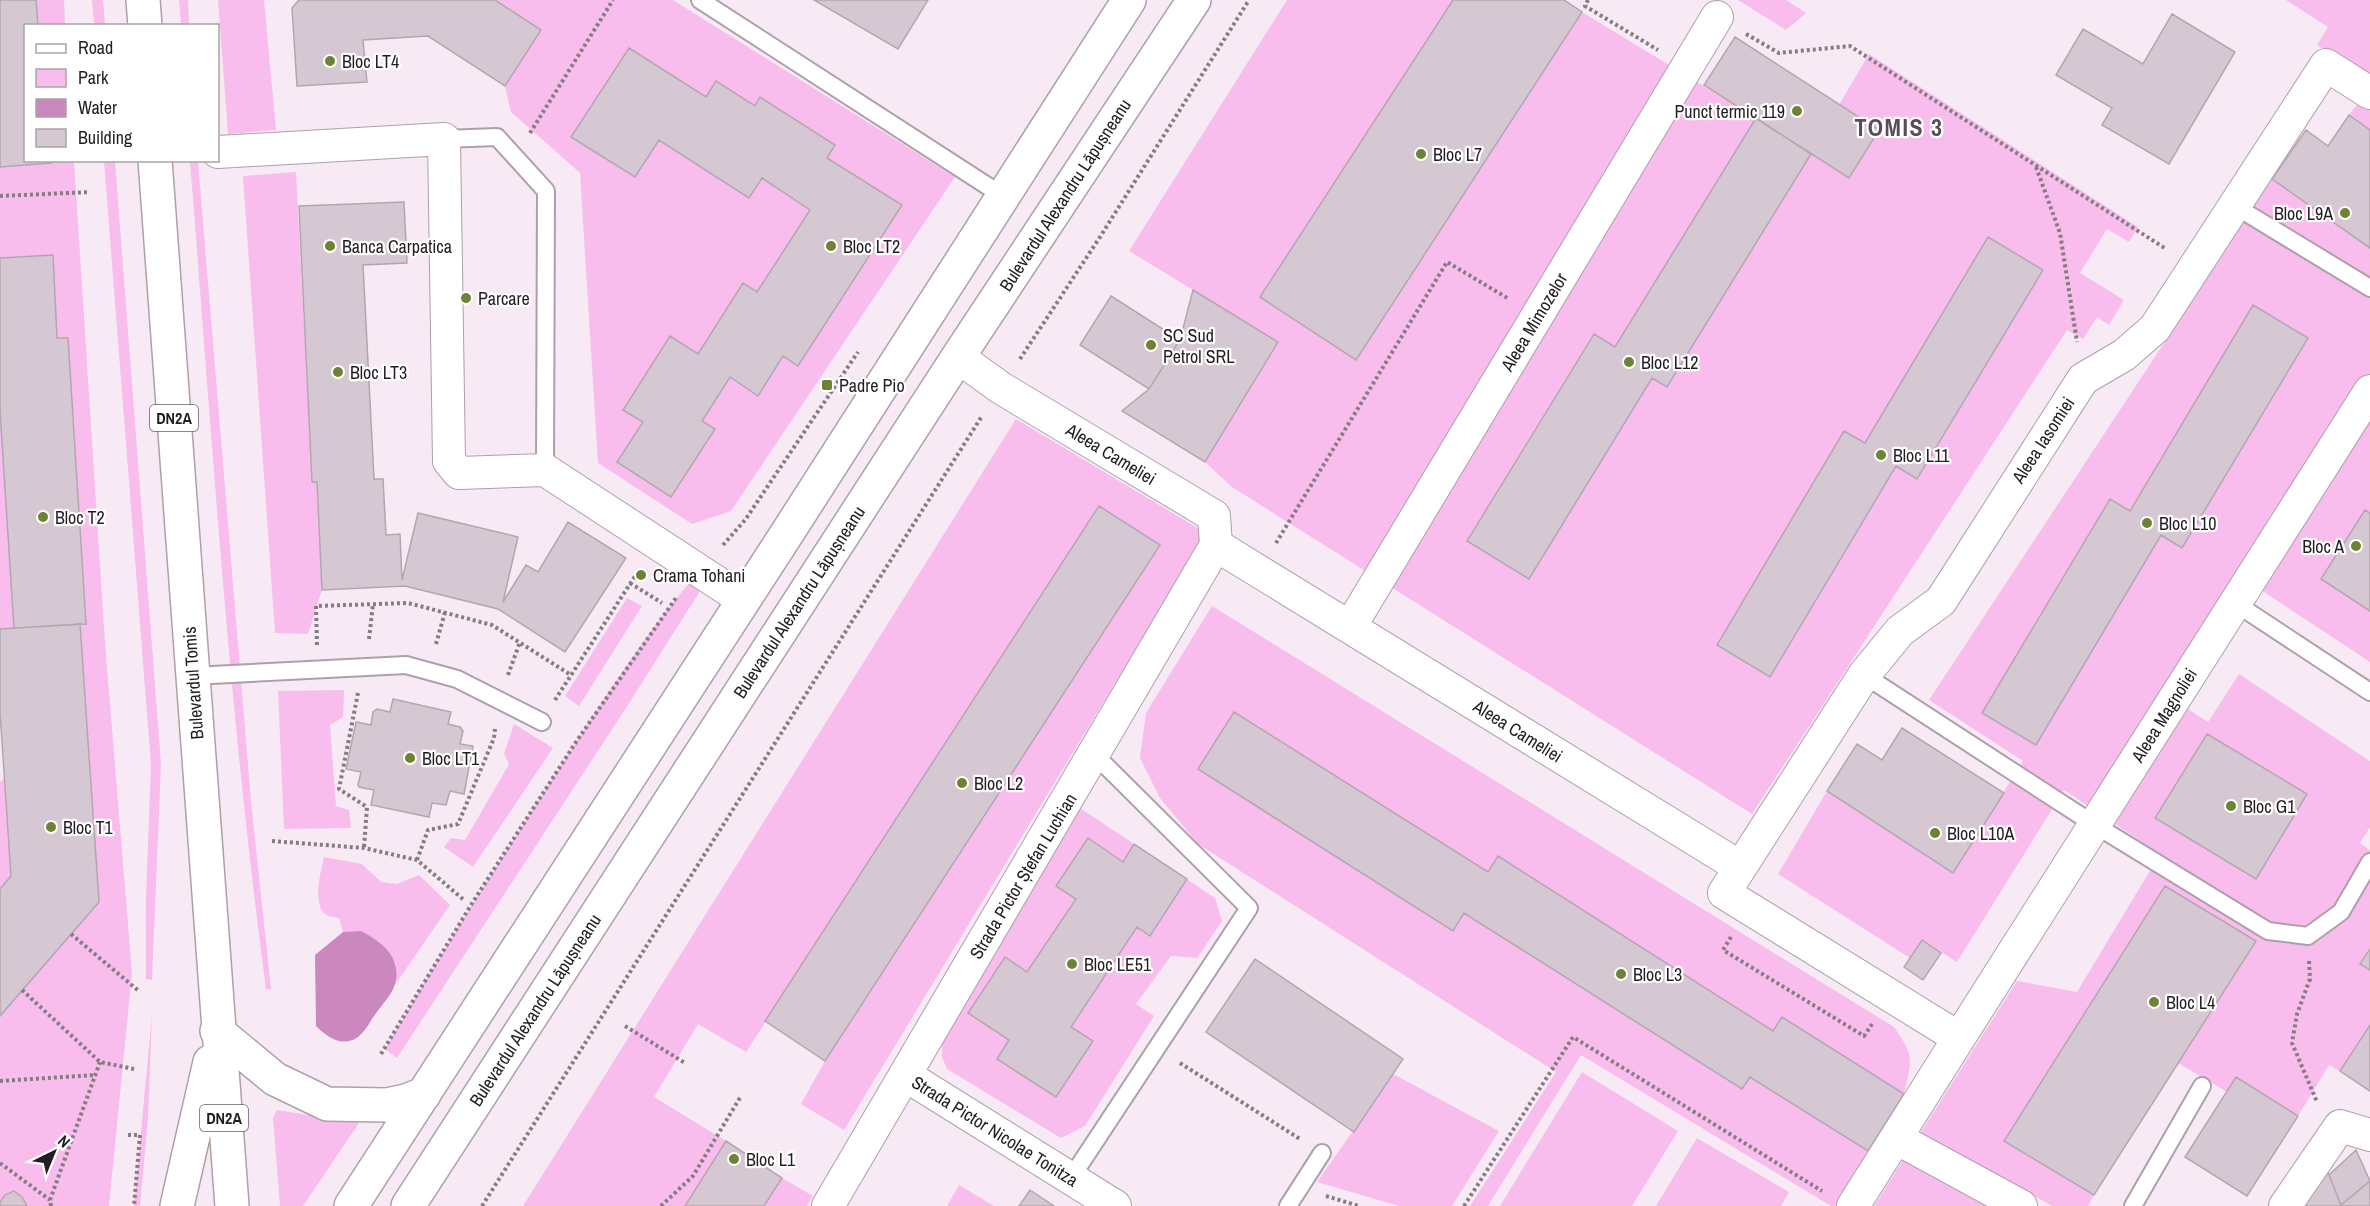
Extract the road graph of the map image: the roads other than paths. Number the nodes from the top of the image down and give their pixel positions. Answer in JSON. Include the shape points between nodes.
{"nodes":[{"id":1,"x":143,"y":0,"type":"edge"},
{"id":2,"x":700,"y":0,"type":"edge"},
{"id":3,"x":1129,"y":0,"type":"edge"},
{"id":4,"x":1194,"y":0,"type":"edge"},
{"id":5,"x":1717,"y":17,"type":"road end"},
{"id":6,"x":145,"y":24,"type":"edge"},
{"id":7,"x":2370,"y":93,"type":"edge"},
{"id":8,"x":444,"y":139,"type":"junction"},
{"id":9,"x":219,"y":152,"type":"edge"},
{"id":10,"x":155,"y":162,"type":"edge"},
{"id":11,"x":1004,"y":196,"type":"junction"},
{"id":12,"x":2235,"y":206,"type":"junction"},
{"id":13,"x":2370,"y":288,"type":"edge"},
{"id":14,"x":958,"y":357,"type":"junction"},
{"id":15,"x":2370,"y":392,"type":"edge"},
{"id":16,"x":546,"y":470,"type":"junction"},
{"id":17,"x":1216,"y":545,"type":"junction"},
{"id":18,"x":744,"y":600,"type":"junction"},
{"id":19,"x":2235,"y":603,"type":"junction"},
{"id":20,"x":1350,"y":627,"type":"junction"},
{"id":21,"x":1864,"y":675,"type":"junction"},
{"id":22,"x":192,"y":676,"type":"junction"},
{"id":23,"x":2370,"y":692,"type":"edge"},
{"id":24,"x":542,"y":722,"type":"road end"},
{"id":25,"x":1094,"y":754,"type":"junction"},
{"id":26,"x":2095,"y":825,"type":"junction"},
{"id":27,"x":2370,"y":862,"type":"edge"},
{"id":28,"x":1740,"y":867,"type":"junction"},
{"id":29,"x":217,"y":1030,"type":"junction"},
{"id":30,"x":1959,"y":1038,"type":"junction"},
{"id":31,"x":905,"y":1075,"type":"junction"},
{"id":32,"x":2202,"y":1086,"type":"dead end"},
{"id":33,"x":424,"y":1094,"type":"junction"},
{"id":34,"x":2370,"y":1135,"type":"edge"},
{"id":35,"x":1896,"y":1138,"type":"junction"},
{"id":36,"x":448,"y":1141,"type":"junction"},
{"id":37,"x":1322,"y":1153,"type":"road end"},
{"id":38,"x":1071,"y":1178,"type":"junction"},
{"id":39,"x":1840,"y":1200,"type":"edge"},
{"id":40,"x":177,"y":1206,"type":"edge"},
{"id":41,"x":232,"y":1206,"type":"edge"},
{"id":42,"x":351,"y":1206,"type":"edge"},
{"id":43,"x":408,"y":1206,"type":"edge"},
{"id":44,"x":434,"y":1206,"type":"edge"},
{"id":45,"x":828,"y":1206,"type":"edge"},
{"id":46,"x":1115,"y":1206,"type":"edge"},
{"id":47,"x":1288,"y":1206,"type":"edge"},
{"id":48,"x":2021,"y":1206,"type":"edge"},
{"id":49,"x":2133,"y":1206,"type":"edge"},
{"id":50,"x":2285,"y":1206,"type":"edge"}],
"edges":[{"from":1,"to":6,"type":"main road"},
{"from":2,"to":11,"type":"lane"},
{"from":3,"to":11,"type":"main road"},
{"from":4,"to":14,"type":"main road","name":"Bulevardul Alexandru Lăpușneanu"},
{"from":5,"to":20,"type":"street","name":"Aleea Mimozelor"},
{"from":7,"to":12,"type":"street","name":"Aleea Iasomiei","via":[[2326,65]]},
{"from":8,"to":9,"type":"street"},
{"from":8,"to":16,"type":"lane","via":[[497,137],[546,191]]},
{"from":8,"to":16,"type":"street","via":[[449,461],[459,473]]},
{"from":10,"to":22,"type":"main road","name":"Bulevardul Tomis","number":"DN2A"},
{"from":11,"to":18,"type":"main road"},
{"from":12,"to":13,"type":"lane"},
{"from":12,"to":21,"type":"street","name":"Aleea Iasomiei","via":[[2155,328],[2124,355],[2083,379],[1941,600],[1899,631]]},
{"from":14,"to":17,"type":"street","name":"Aleea Cameliei","via":[[1001,388],[1214,516]]},
{"from":14,"to":36,"type":"main road","name":"Bulevardul Alexandru Lăpușneanu"},
{"from":15,"to":19,"type":"street","name":"Aleea Magnoliei"},
{"from":16,"to":18,"type":"street"},
{"from":17,"to":20,"type":"street","name":"Aleea Cameliei"},
{"from":17,"to":25,"type":"street","name":"Strada Pictor Ștefan Luchian"},
{"from":18,"to":33,"type":"main road"},
{"from":19,"to":23,"type":"lane"},
{"from":19,"to":26,"type":"street","name":"Aleea Magnoliei"},
{"from":20,"to":28,"type":"street","name":"Aleea Cameliei"},
{"from":21,"to":26,"type":"lane"},
{"from":21,"to":28,"type":"street","name":"Aleea Iasomiei"},
{"from":22,"to":24,"type":"lane","via":[[406,665],[457,679]]},
{"from":22,"to":29,"type":"main road","name":"Bulevardul Tomis","number":"DN2A"},
{"from":25,"to":31,"type":"street","name":"Strada Pictor Ștefan Luchian"},
{"from":25,"to":38,"type":"lane","via":[[1249,908]]},
{"from":26,"to":27,"type":"lane","via":[[2268,931],[2308,936],[2341,912]]},
{"from":26,"to":30,"type":"street","name":"Aleea Magnoliei"},
{"from":28,"to":30,"type":"street","via":[[1724,893]]},
{"from":29,"to":33,"type":"main road","via":[[275,1079],[327,1104],[387,1105]]},
{"from":29,"to":40,"type":"main road"},
{"from":29,"to":41,"type":"main road","name":"Bulevardul Tomis","number":"DN2A"},
{"from":30,"to":35,"type":"street"},
{"from":31,"to":38,"type":"street","name":"Strada Pictor Nicolae Tonitza"},
{"from":31,"to":45,"type":"street","name":"Strada Pictor Ștefan Luchian"},
{"from":32,"to":49,"type":"lane"},
{"from":33,"to":42,"type":"main road"},
{"from":34,"to":50,"type":"street","via":[[2340,1126]]},
{"from":35,"to":39,"type":"street"},
{"from":35,"to":48,"type":"street"},
{"from":36,"to":43,"type":"main road","name":"Bulevardul Alexandru Lăpușneanu"},
{"from":36,"to":44,"type":"main road"},
{"from":37,"to":47,"type":"lane"},
{"from":38,"to":46,"type":"street","name":"Strada Pictor Nicolae Tonitza"}]}
